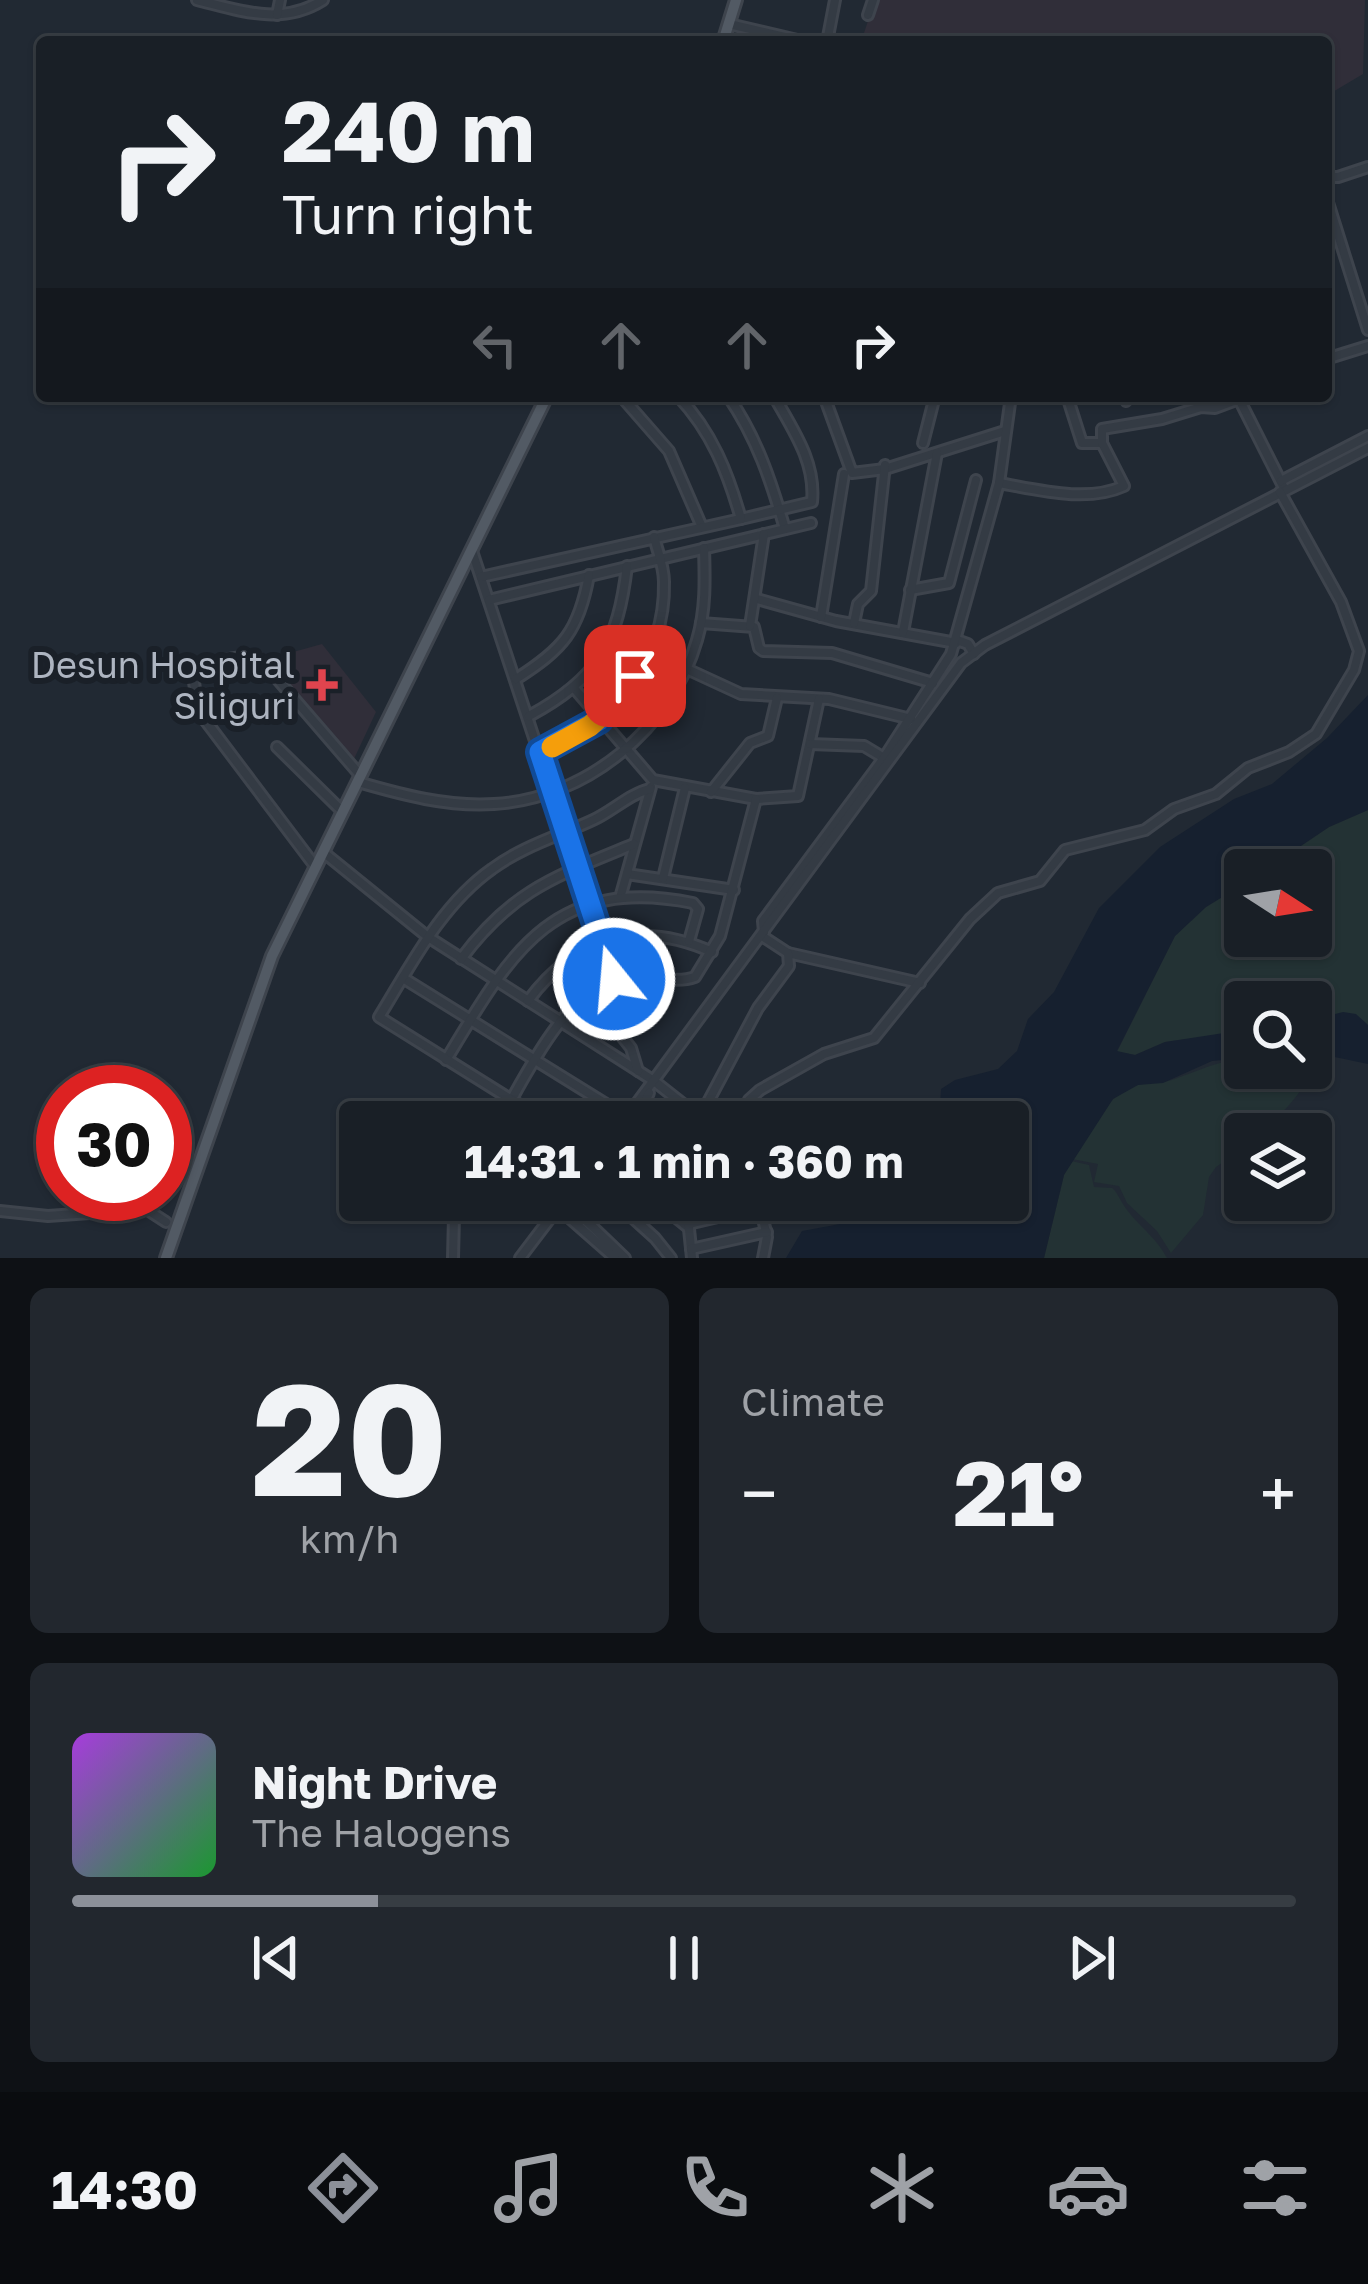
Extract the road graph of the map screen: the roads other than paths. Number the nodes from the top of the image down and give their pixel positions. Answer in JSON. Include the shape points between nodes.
{"nodes":[{"id":1,"x":197,"y":0,"type":"edge"},
{"id":2,"x":280,"y":0,"type":"edge"},
{"id":3,"x":323,"y":0,"type":"edge"},
{"id":4,"x":736,"y":0,"type":"edge"},
{"id":5,"x":835,"y":0,"type":"edge"},
{"id":6,"x":873,"y":0,"type":"edge"},
{"id":7,"x":211,"y":2,"type":"edge"},
{"id":8,"x":278,"y":15,"type":"junction"},
{"id":9,"x":868,"y":15,"type":"dead end"},
{"id":10,"x":729,"y":24,"type":"junction"},
{"id":11,"x":725,"y":36,"type":"edge"},
{"id":12,"x":780,"y":36,"type":"edge"},
{"id":13,"x":828,"y":36,"type":"edge"},
{"id":14,"x":1368,"y":166,"type":"edge"},
{"id":15,"x":1332,"y":177,"type":"edge"},
{"id":16,"x":1332,"y":213,"type":"edge"},
{"id":17,"x":1337,"y":228,"type":"junction"},
{"id":18,"x":1332,"y":230,"type":"edge"},
{"id":19,"x":1368,"y":330,"type":"edge"},
{"id":20,"x":1368,"y":346,"type":"edge"},
{"id":21,"x":1332,"y":357,"type":"edge"},
{"id":22,"x":544,"y":402,"type":"edge"},
{"id":23,"x":627,"y":402,"type":"edge"},
{"id":24,"x":683,"y":402,"type":"edge"},
{"id":25,"x":732,"y":402,"type":"edge"},
{"id":26,"x":777,"y":402,"type":"edge"},
{"id":27,"x":827,"y":402,"type":"edge"},
{"id":28,"x":933,"y":402,"type":"edge"},
{"id":29,"x":1010,"y":402,"type":"edge"},
{"id":30,"x":1069,"y":402,"type":"edge"},
{"id":31,"x":1224,"y":402,"type":"edge"},
{"id":32,"x":1240,"y":402,"type":"edge"},
{"id":33,"x":1005,"y":431,"type":"junction"},
{"id":34,"x":1368,"y":436,"type":"edge"},
{"id":35,"x":922,"y":443,"type":"dead end"},
{"id":36,"x":1102,"y":443,"type":"junction"},
{"id":37,"x":1368,"y":448,"type":"edge"},
{"id":38,"x":938,"y":453,"type":"junction"},
{"id":39,"x":885,"y":466,"type":"junction"},
{"id":40,"x":844,"y":473,"type":"dead end"},
{"id":41,"x":976,"y":480,"type":"dead end"},
{"id":42,"x":1000,"y":483,"type":"junction"},
{"id":43,"x":1282,"y":488,"type":"junction"},
{"id":44,"x":780,"y":512,"type":"junction"},
{"id":45,"x":741,"y":519,"type":"junction"},
{"id":46,"x":811,"y":523,"type":"dead end"},
{"id":47,"x":702,"y":527,"type":"junction"},
{"id":48,"x":785,"y":529,"type":"junction"},
{"id":49,"x":764,"y":534,"type":"junction"},
{"id":50,"x":654,"y":537,"type":"junction"},
{"id":51,"x":704,"y":548,"type":"junction"},
{"id":52,"x":471,"y":550,"type":"junction"},
{"id":53,"x":662,"y":558,"type":"junction"},
{"id":54,"x":627,"y":566,"type":"junction"},
{"id":55,"x":590,"y":575,"type":"junction"},
{"id":56,"x":481,"y":577,"type":"junction"},
{"id":57,"x":910,"y":590,"type":"junction"},
{"id":58,"x":757,"y":599,"type":"junction"},
{"id":59,"x":489,"y":600,"type":"junction"},
{"id":60,"x":821,"y":617,"type":"junction"},
{"id":61,"x":701,"y":623,"type":"junction"},
{"id":62,"x":854,"y":623,"type":"junction"},
{"id":63,"x":750,"y":626,"type":"junction"},
{"id":64,"x":903,"y":632,"type":"junction"},
{"id":65,"x":613,"y":635,"type":"junction"},
{"id":66,"x":957,"y":641,"type":"junction"},
{"id":67,"x":650,"y":652,"type":"junction"},
{"id":68,"x":974,"y":654,"type":"junction"},
{"id":69,"x":686,"y":670,"type":"junction"},
{"id":70,"x":516,"y":679,"type":"junction"},
{"id":71,"x":933,"y":683,"type":"junction"},
{"id":72,"x":574,"y":688,"type":"junction"},
{"id":73,"x":777,"y":698,"type":"junction"},
{"id":74,"x":819,"y":699,"type":"junction"},
{"id":75,"x":528,"y":716,"type":"junction"},
{"id":76,"x":911,"y":718,"type":"junction"},
{"id":77,"x":599,"y":720,"type":"junction"},
{"id":78,"x":810,"y":744,"type":"junction"},
{"id":79,"x":277,"y":747,"type":"dead end"},
{"id":80,"x":624,"y":750,"type":"junction"},
{"id":81,"x":540,"y":752,"type":"junction"},
{"id":82,"x":884,"y":758,"type":"junction"},
{"id":83,"x":358,"y":778,"type":"junction"},
{"id":84,"x":652,"y":785,"type":"junction"},
{"id":85,"x":685,"y":788,"type":"junction"},
{"id":86,"x":711,"y":792,"type":"junction"},
{"id":87,"x":554,"y":793,"type":"junction"},
{"id":88,"x":756,"y":799,"type":"junction"},
{"id":89,"x":342,"y":811,"type":"junction"},
{"id":90,"x":566,"y":830,"type":"junction"},
{"id":91,"x":634,"y":844,"type":"junction"},
{"id":92,"x":322,"y":851,"type":"junction"},
{"id":93,"x":315,"y":866,"type":"junction"},
{"id":94,"x":578,"y":867,"type":"junction"},
{"id":95,"x":626,"y":874,"type":"junction"},
{"id":96,"x":663,"y":878,"type":"junction"},
{"id":97,"x":734,"y":890,"type":"junction"},
{"id":98,"x":620,"y":898,"type":"junction"},
{"id":99,"x":590,"y":904,"type":"junction"},
{"id":100,"x":763,"y":934,"type":"junction"},
{"id":101,"x":428,"y":938,"type":"junction"},
{"id":102,"x":689,"y":941,"type":"junction"},
{"id":103,"x":602,"y":942,"type":"junction"},
{"id":104,"x":712,"y":952,"type":"junction"},
{"id":105,"x":788,"y":953,"type":"junction"},
{"id":106,"x":461,"y":959,"type":"junction"},
{"id":107,"x":403,"y":978,"type":"junction"},
{"id":108,"x":614,"y":979,"type":"junction"},
{"id":109,"x":494,"y":980,"type":"junction"},
{"id":110,"x":920,"y":982,"type":"junction"},
{"id":111,"x":589,"y":994,"type":"junction"},
{"id":112,"x":528,"y":1001,"type":"junction"},
{"id":113,"x":471,"y":1019,"type":"junction"},
{"id":114,"x":560,"y":1022,"type":"junction"},
{"id":115,"x":446,"y":1060,"type":"junction"},
{"id":116,"x":536,"y":1060,"type":"junction"},
{"id":117,"x":638,"y":1071,"type":"junction"},
{"id":118,"x":652,"y":1083,"type":"junction"},
{"id":119,"x":512,"y":1100,"type":"joint"},
{"id":120,"x":599,"y":1101,"type":"edge"},
{"id":121,"x":640,"y":1101,"type":"edge"},
{"id":122,"x":678,"y":1101,"type":"edge"},
{"id":123,"x":712,"y":1101,"type":"edge"},
{"id":124,"x":749,"y":1101,"type":"edge"},
{"id":125,"x":0,"y":1211,"type":"edge"},
{"id":126,"x":454,"y":1221,"type":"edge"},
{"id":127,"x":548,"y":1221,"type":"edge"},
{"id":128,"x":578,"y":1221,"type":"edge"},
{"id":129,"x":586,"y":1221,"type":"edge"},
{"id":130,"x":637,"y":1221,"type":"edge"},
{"id":131,"x":681,"y":1221,"type":"edge"},
{"id":132,"x":688,"y":1221,"type":"edge"},
{"id":133,"x":707,"y":1221,"type":"edge"},
{"id":134,"x":764,"y":1221,"type":"edge"},
{"id":135,"x":166,"y":1222,"type":"dead end"},
{"id":136,"x":688,"y":1226,"type":"junction"},
{"id":137,"x":767,"y":1232,"type":"junction"},
{"id":138,"x":691,"y":1253,"type":"edge"},
{"id":139,"x":166,"y":1258,"type":"edge"},
{"id":140,"x":453,"y":1258,"type":"edge"},
{"id":141,"x":520,"y":1258,"type":"edge"},
{"id":142,"x":615,"y":1258,"type":"edge"},
{"id":143,"x":625,"y":1258,"type":"edge"},
{"id":144,"x":671,"y":1258,"type":"edge"},
{"id":145,"x":763,"y":1258,"type":"edge"}],
"edges":[{"from":1,"to":7,"type":"street"},
{"from":2,"to":8,"type":"street"},
{"from":3,"to":8,"type":"street"},
{"from":4,"to":10,"type":"main road"},
{"from":5,"to":13,"type":"street"},
{"from":6,"to":9,"type":"street"},
{"from":7,"to":8,"type":"street"},
{"from":10,"to":11,"type":"main road"},
{"from":10,"to":12,"type":"street"},
{"from":14,"to":15,"type":"street"},
{"from":16,"to":17,"type":"street"},
{"from":17,"to":18,"type":"street"},
{"from":17,"to":19,"type":"street"},
{"from":20,"to":21,"type":"street"},
{"from":22,"to":52,"type":"main road"},
{"from":23,"to":47,"type":"street","via":[[669,451]]},
{"from":24,"to":45,"type":"street","via":[[712,441]]},
{"from":25,"to":44,"type":"street","via":[[767,467]]},
{"from":26,"to":44,"type":"street","via":[[814,480],[812,502]]},
{"from":27,"to":39,"type":"street","via":[[852,473]]},
{"from":28,"to":35,"type":"street"},
{"from":29,"to":33,"type":"street"},
{"from":30,"to":36,"type":"street","via":[[1082,443]]},
{"from":31,"to":36,"type":"street","via":[[1102,429]]},
{"from":32,"to":43,"type":"street"},
{"from":33,"to":38,"type":"street"},
{"from":33,"to":42,"type":"street"},
{"from":34,"to":43,"type":"street"},
{"from":36,"to":42,"type":"street","via":[[1124,486],[1109,493]]},
{"from":37,"to":43,"type":"street"},
{"from":38,"to":39,"type":"street"},
{"from":38,"to":57,"type":"street"},
{"from":39,"to":62,"type":"street","via":[[872,591]]},
{"from":40,"to":60,"type":"street"},
{"from":41,"to":57,"type":"street","via":[[949,583]]},
{"from":42,"to":66,"type":"street"},
{"from":43,"to":68,"type":"street"},
{"from":43,"to":110,"type":"street","via":[[1357,642],[1354,670],[1316,734],[1144,830],[1060,853],[1040,881],[1005,889],[981,908]]},
{"from":44,"to":45,"type":"street"},
{"from":44,"to":48,"type":"street"},
{"from":45,"to":47,"type":"street"},
{"from":46,"to":48,"type":"street"},
{"from":47,"to":50,"type":"street"},
{"from":48,"to":49,"type":"street"},
{"from":49,"to":51,"type":"street"},
{"from":49,"to":58,"type":"street"},
{"from":50,"to":53,"type":"street"},
{"from":50,"to":56,"type":"street"},
{"from":51,"to":53,"type":"street"},
{"from":51,"to":61,"type":"street"},
{"from":52,"to":56,"type":"street"},
{"from":52,"to":83,"type":"main road"},
{"from":53,"to":54,"type":"street"},
{"from":53,"to":67,"type":"street","via":[[662,606]]},
{"from":54,"to":55,"type":"street"},
{"from":54,"to":65,"type":"street"},
{"from":55,"to":59,"type":"street"},
{"from":55,"to":70,"type":"street","via":[[574,629]]},
{"from":56,"to":59,"type":"street"},
{"from":57,"to":64,"type":"street"},
{"from":58,"to":60,"type":"street"},
{"from":58,"to":63,"type":"street"},
{"from":59,"to":70,"type":"street"},
{"from":60,"to":62,"type":"street"},
{"from":61,"to":63,"type":"street"},
{"from":61,"to":69,"type":"street"},
{"from":62,"to":64,"type":"street"},
{"from":63,"to":71,"type":"street","via":[[763,651],[832,653]]},
{"from":64,"to":66,"type":"street"},
{"from":65,"to":67,"type":"street"},
{"from":65,"to":72,"type":"street"},
{"from":66,"to":68,"type":"street"},
{"from":66,"to":71,"type":"street"},
{"from":67,"to":69,"type":"street"},
{"from":67,"to":77,"type":"street"},
{"from":68,"to":100,"type":"street"},
{"from":69,"to":73,"type":"street","via":[[741,694]]},
{"from":69,"to":80,"type":"street","via":[[662,711]]},
{"from":70,"to":75,"type":"street"},
{"from":71,"to":76,"type":"street"},
{"from":72,"to":75,"type":"street"},
{"from":72,"to":77,"type":"street"},
{"from":73,"to":74,"type":"street"},
{"from":73,"to":86,"type":"street","via":[[768,736],[750,742]]},
{"from":74,"to":76,"type":"street"},
{"from":74,"to":78,"type":"street"},
{"from":75,"to":81,"type":"street"},
{"from":76,"to":82,"type":"street"},
{"from":77,"to":80,"type":"street"},
{"from":77,"to":81,"type":"street"},
{"from":78,"to":82,"type":"street","via":[[868,747]]},
{"from":78,"to":88,"type":"street","via":[[798,796]]},
{"from":79,"to":89,"type":"street"},
{"from":80,"to":84,"type":"street"},
{"from":80,"to":87,"type":"street"},
{"from":81,"to":87,"type":"street"},
{"from":82,"to":100,"type":"street","via":[[764,921]]},
{"from":83,"to":87,"type":"street","via":[[450,803]]},
{"from":83,"to":89,"type":"main road"},
{"from":83,"to":93,"type":"street","via":[[255,656],[193,675],[205,720]]},
{"from":84,"to":85,"type":"street"},
{"from":84,"to":90,"type":"street"},
{"from":84,"to":91,"type":"street"},
{"from":85,"to":86,"type":"street"},
{"from":85,"to":96,"type":"street"},
{"from":86,"to":88,"type":"street"},
{"from":87,"to":90,"type":"street"},
{"from":88,"to":97,"type":"street"},
{"from":89,"to":92,"type":"main road"},
{"from":90,"to":94,"type":"street"},
{"from":90,"to":101,"type":"street","via":[[493,868]]},
{"from":91,"to":94,"type":"street"},
{"from":91,"to":95,"type":"street"},
{"from":92,"to":93,"type":"main road"},
{"from":92,"to":101,"type":"street"},
{"from":93,"to":139,"type":"main road","via":[[258,994]]},
{"from":94,"to":99,"type":"street"},
{"from":94,"to":106,"type":"street","via":[[513,901]]},
{"from":95,"to":96,"type":"street"},
{"from":95,"to":98,"type":"street"},
{"from":96,"to":97,"type":"street"},
{"from":97,"to":104,"type":"street"},
{"from":98,"to":99,"type":"street"},
{"from":98,"to":102,"type":"street","via":[[693,903]]},
{"from":99,"to":103,"type":"street"},
{"from":99,"to":109,"type":"street","via":[[536,934]]},
{"from":100,"to":105,"type":"street"},
{"from":100,"to":118,"type":"street"},
{"from":101,"to":106,"type":"street"},
{"from":101,"to":107,"type":"street"},
{"from":102,"to":103,"type":"street","via":[[655,935]]},
{"from":102,"to":104,"type":"street"},
{"from":103,"to":108,"type":"street"},
{"from":103,"to":112,"type":"street","via":[[563,963]]},
{"from":104,"to":108,"type":"street","via":[[688,981]]},
{"from":105,"to":110,"type":"street"},
{"from":105,"to":123,"type":"street","via":[[789,966],[758,1008]]},
{"from":106,"to":109,"type":"street"},
{"from":107,"to":113,"type":"street"},
{"from":107,"to":115,"type":"street","via":[[379,1017]]},
{"from":108,"to":111,"type":"street"},
{"from":109,"to":112,"type":"street"},
{"from":109,"to":113,"type":"street"},
{"from":110,"to":124,"type":"street","via":[[874,1038],[824,1054]]},
{"from":111,"to":114,"type":"street"},
{"from":111,"to":117,"type":"street","via":[[631,1048]]},
{"from":112,"to":114,"type":"street"},
{"from":113,"to":115,"type":"street"},
{"from":113,"to":116,"type":"street"},
{"from":114,"to":116,"type":"street"},
{"from":114,"to":117,"type":"street"},
{"from":115,"to":119,"type":"street"},
{"from":116,"to":119,"type":"street"},
{"from":116,"to":120,"type":"street"},
{"from":117,"to":118,"type":"street"},
{"from":118,"to":121,"type":"street"},
{"from":118,"to":122,"type":"street"},
{"from":125,"to":135,"type":"street","via":[[146,1209]]},
{"from":126,"to":140,"type":"street"},
{"from":127,"to":141,"type":"street"},
{"from":128,"to":142,"type":"street"},
{"from":129,"to":143,"type":"street"},
{"from":130,"to":144,"type":"street"},
{"from":131,"to":136,"type":"street"},
{"from":132,"to":136,"type":"street"},
{"from":133,"to":136,"type":"street"},
{"from":134,"to":137,"type":"street"},
{"from":136,"to":138,"type":"street"},
{"from":137,"to":138,"type":"street"},
{"from":137,"to":145,"type":"street"}]}
